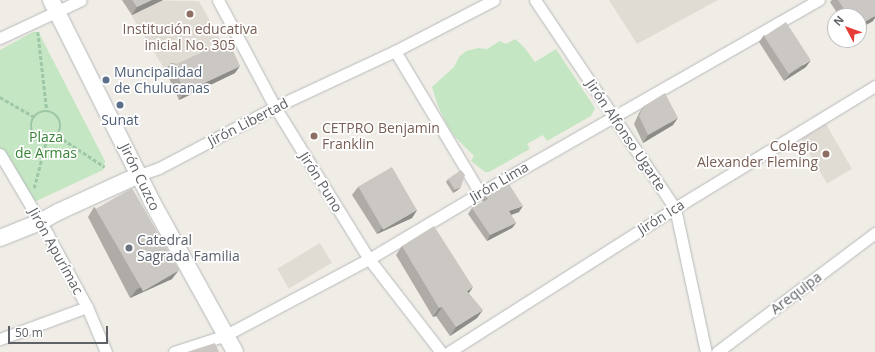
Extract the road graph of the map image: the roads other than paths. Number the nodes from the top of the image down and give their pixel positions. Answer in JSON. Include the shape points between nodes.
{"nodes":[{"id":1,"x":81,"y":0,"type":"edge"},
{"id":2,"x":218,"y":0,"type":"edge"},
{"id":3,"x":494,"y":0,"type":"edge"},
{"id":4,"x":535,"y":0,"type":"edge"},
{"id":5,"x":819,"y":0,"type":"edge"},
{"id":6,"x":53,"y":6,"type":"edge"},
{"id":7,"x":0,"y":38,"type":"edge"},
{"id":8,"x":395,"y":51,"type":"junction"},
{"id":9,"x":875,"y":86,"type":"edge"},
{"id":10,"x":275,"y":107,"type":"junction"},
{"id":11,"x":615,"y":117,"type":"junction"},
{"id":12,"x":0,"y":154,"type":"edge"},
{"id":13,"x":139,"y":175,"type":"junction"},
{"id":14,"x":480,"y":193,"type":"junction"},
{"id":15,"x":675,"y":208,"type":"junction"},
{"id":16,"x":40,"y":222,"type":"junction"},
{"id":17,"x":875,"y":234,"type":"edge"},
{"id":18,"x":0,"y":238,"type":"edge"},
{"id":19,"x":369,"y":259,"type":"junction"},
{"id":20,"x":87,"y":307,"type":"junction"},
{"id":21,"x":226,"y":335,"type":"junction"},
{"id":22,"x":0,"y":339,"type":"edge"},
{"id":23,"x":721,"y":351,"type":"edge"},
{"id":24,"x":106,"y":352,"type":"edge"},
{"id":25,"x":174,"y":352,"type":"edge"},
{"id":26,"x":235,"y":352,"type":"edge"},
{"id":27,"x":441,"y":352,"type":"edge"},
{"id":28,"x":449,"y":352,"type":"edge"},
{"id":29,"x":706,"y":352,"type":"edge"}],
"edges":[{"from":1,"to":6,"type":"street"},
{"from":2,"to":10,"type":"street","name":"Jirón Puno"},
{"from":3,"to":8,"type":"street","name":"Jirón Libertad"},
{"from":4,"to":11,"type":"street","name":"Jirón Alfonso Ugarte"},
{"from":5,"to":11,"type":"street","name":"Jirón Lima"},
{"from":6,"to":7,"type":"street"},
{"from":6,"to":13,"type":"street","name":"Jirón Cuzco"},
{"from":8,"to":10,"type":"street","name":"Jirón Libertad"},
{"from":8,"to":14,"type":"street"},
{"from":9,"to":15,"type":"street","name":"Jirón Ica"},
{"from":10,"to":13,"type":"street","name":"Jirón Libertad","via":[[159,168]]},
{"from":10,"to":19,"type":"street","name":"Jirón Puno"},
{"from":11,"to":14,"type":"street","name":"Jirón Lima"},
{"from":11,"to":15,"type":"street","name":"Jirón Alfonso Ugarte"},
{"from":12,"to":16,"type":"street","name":"Jirón Apurímac"},
{"from":13,"to":16,"type":"street","name":"Jirón Libertad"},
{"from":13,"to":21,"type":"street","name":"Jirón Cuzco"},
{"from":14,"to":19,"type":"street","name":"Jirón Lima"},
{"from":15,"to":28,"type":"street","name":"Jirón Ica"},
{"from":15,"to":29,"type":"street","name":"Jirón Alfonso Ugarte"},
{"from":16,"to":18,"type":"street","name":"Jirón Libertad"},
{"from":16,"to":20,"type":"street","name":"Jirón Apurímac"},
{"from":17,"to":23,"type":"street","name":"Arequipa"},
{"from":19,"to":21,"type":"street","name":"Jirón Lima"},
{"from":19,"to":27,"type":"street","name":"Jirón Puno"},
{"from":20,"to":22,"type":"street"},
{"from":20,"to":24,"type":"street","name":"Jirón Apurímac"},
{"from":21,"to":25,"type":"street","name":"Jirón Lima"},
{"from":21,"to":26,"type":"street","name":"Jirón Cuzco"}]}
